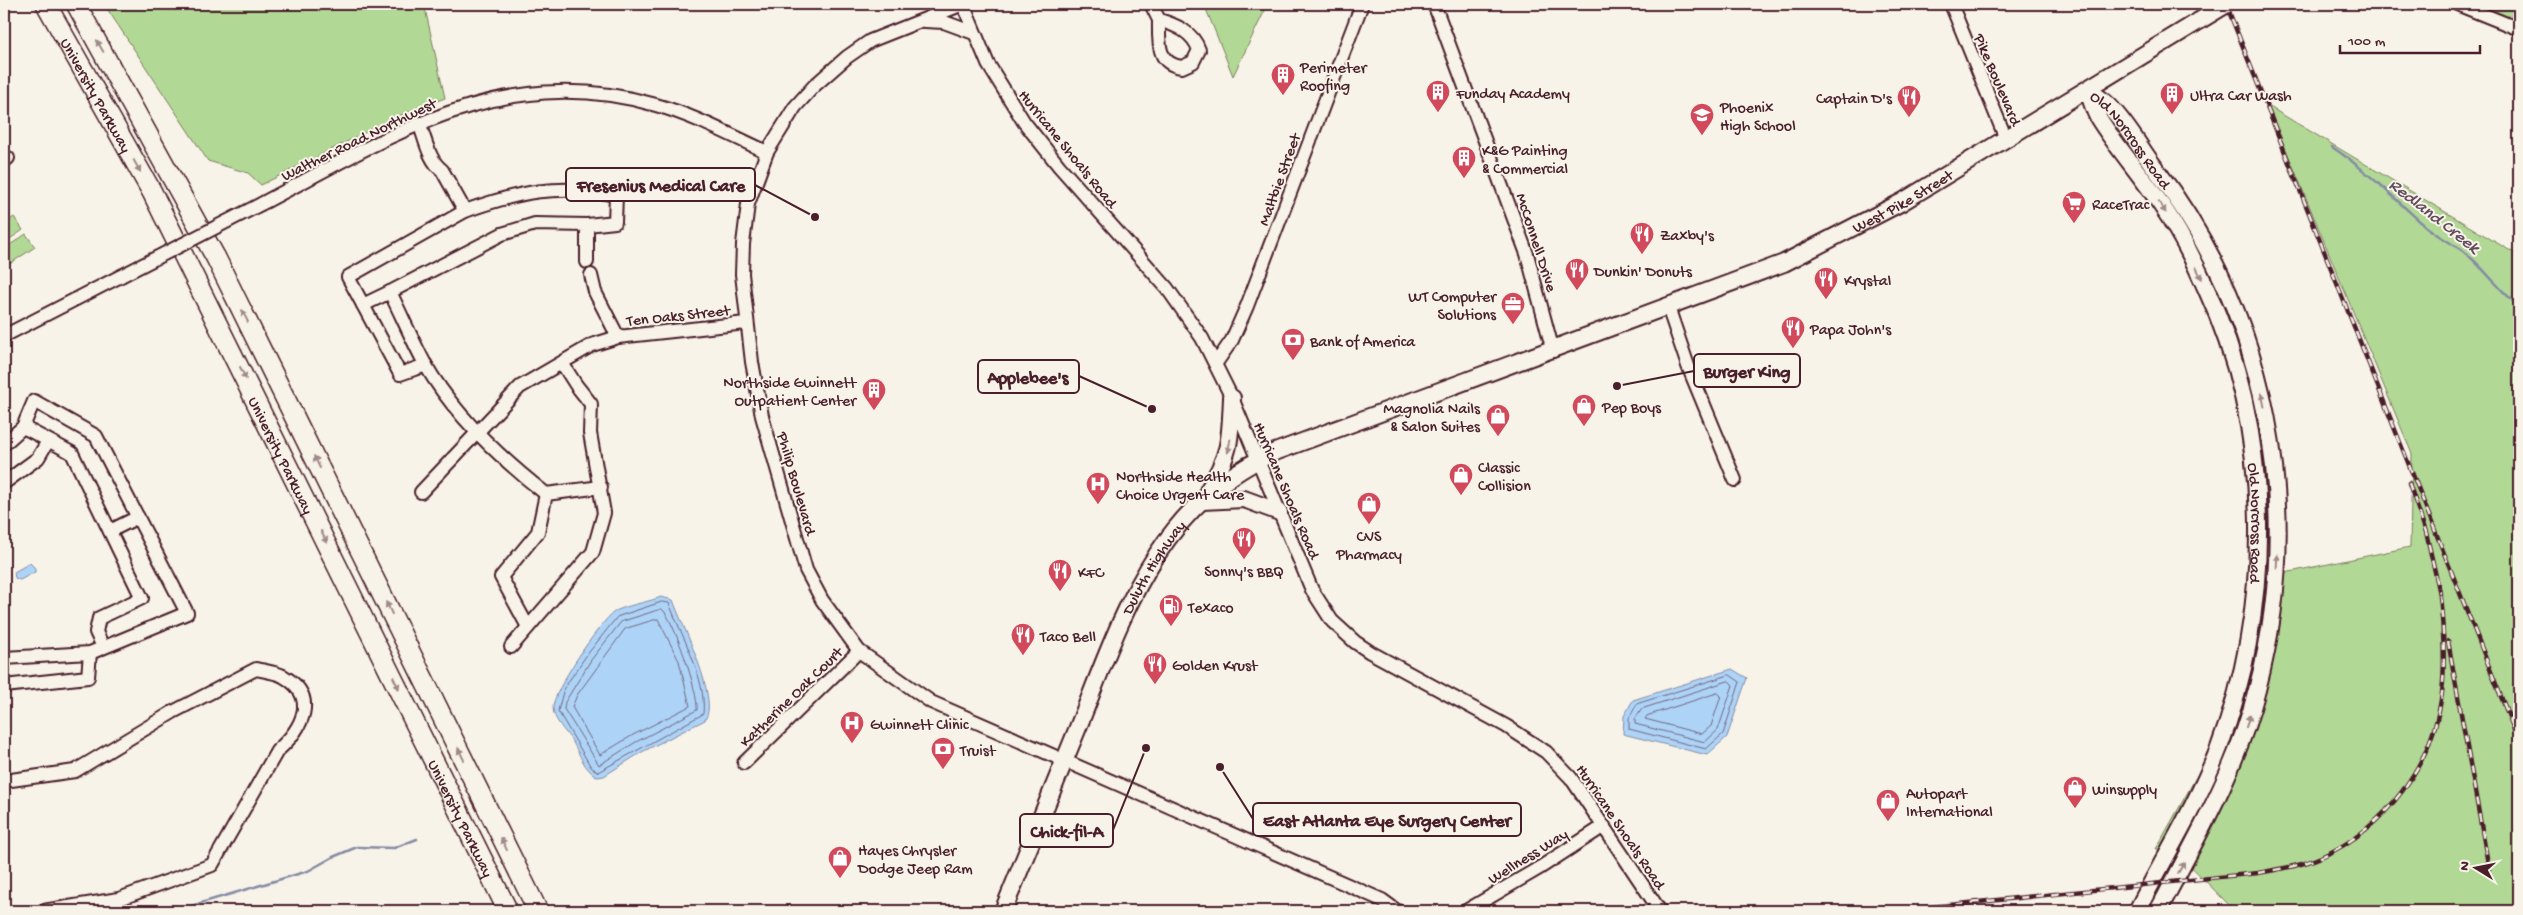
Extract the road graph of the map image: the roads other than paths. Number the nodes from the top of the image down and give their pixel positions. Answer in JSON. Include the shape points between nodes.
{"nodes":[{"id":1,"x":46,"y":4,"type":"edge"},
{"id":2,"x":76,"y":4,"type":"edge"},
{"id":3,"x":963,"y":4,"type":"edge"},
{"id":4,"x":1151,"y":4,"type":"edge"},
{"id":5,"x":1362,"y":4,"type":"edge"},
{"id":6,"x":1434,"y":4,"type":"edge"},
{"id":7,"x":1951,"y":4,"type":"edge"},
{"id":8,"x":2227,"y":4,"type":"edge"},
{"id":9,"x":2457,"y":4,"type":"edge"},
{"id":10,"x":1159,"y":20,"type":"dead end"},
{"id":11,"x":918,"y":21,"type":"junction"},
{"id":12,"x":2519,"y":29,"type":"edge"},
{"id":13,"x":974,"y":33,"type":"junction"},
{"id":14,"x":2088,"y":90,"type":"junction"},
{"id":15,"x":422,"y":122,"type":"junction"},
{"id":16,"x":2006,"y":139,"type":"junction"},
{"id":17,"x":767,"y":152,"type":"junction"},
{"id":18,"x":465,"y":211,"type":"junction"},
{"id":19,"x":587,"y":226,"type":"junction"},
{"id":20,"x":587,"y":262,"type":"dead end"},
{"id":21,"x":591,"y":275,"type":"dead end"},
{"id":22,"x":390,"y":292,"type":"junction"},
{"id":23,"x":363,"y":305,"type":"junction"},
{"id":24,"x":1668,"y":307,"type":"junction"},
{"id":25,"x":746,"y":324,"type":"junction"},
{"id":26,"x":4,"y":336,"type":"edge"},
{"id":27,"x":616,"y":338,"type":"junction"},
{"id":28,"x":1553,"y":350,"type":"junction"},
{"id":29,"x":562,"y":362,"type":"junction"},
{"id":30,"x":1216,"y":363,"type":"junction"},
{"id":31,"x":426,"y":364,"type":"junction"},
{"id":32,"x":1232,"y":398,"type":"junction"},
{"id":33,"x":23,"y":427,"type":"junction"},
{"id":34,"x":477,"y":432,"type":"junction"},
{"id":35,"x":48,"y":441,"type":"junction"},
{"id":36,"x":4,"y":444,"type":"edge"},
{"id":37,"x":1258,"y":460,"type":"junction"},
{"id":38,"x":1735,"y":480,"type":"dead end"},
{"id":39,"x":4,"y":483,"type":"edge"},
{"id":40,"x":600,"y":487,"type":"junction"},
{"id":41,"x":421,"y":492,"type":"dead end"},
{"id":42,"x":546,"y":494,"type":"junction"},
{"id":43,"x":1202,"y":501,"type":"junction"},
{"id":44,"x":1279,"y":512,"type":"junction"},
{"id":45,"x":138,"y":517,"type":"junction"},
{"id":46,"x":110,"y":531,"type":"junction"},
{"id":47,"x":528,"y":627,"type":"junction"},
{"id":48,"x":104,"y":647,"type":"junction"},
{"id":49,"x":511,"y":647,"type":"dead end"},
{"id":50,"x":859,"y":652,"type":"junction"},
{"id":51,"x":90,"y":653,"type":"junction"},
{"id":52,"x":4,"y":658,"type":"edge"},
{"id":53,"x":4,"y":686,"type":"edge"},
{"id":54,"x":1064,"y":760,"type":"junction"},
{"id":55,"x":744,"y":763,"type":"dead end"},
{"id":56,"x":4,"y":781,"type":"edge"},
{"id":57,"x":1604,"y":826,"type":"junction"},
{"id":58,"x":526,"y":887,"type":"junction"},
{"id":59,"x":43,"y":911,"type":"edge"},
{"id":60,"x":508,"y":911,"type":"edge"},
{"id":61,"x":538,"y":911,"type":"edge"},
{"id":62,"x":546,"y":911,"type":"edge"},
{"id":63,"x":1003,"y":911,"type":"edge"},
{"id":64,"x":1397,"y":911,"type":"edge"},
{"id":65,"x":1466,"y":911,"type":"edge"},
{"id":66,"x":1660,"y":911,"type":"edge"},
{"id":67,"x":2137,"y":911,"type":"edge"},
{"id":68,"x":2158,"y":911,"type":"edge"}],
"edges":[{"from":1,"to":60,"type":"highway","name":"University Parkway","one_way":true,"via":[[156,200]]},
{"from":58,"to":2,"type":"highway","name":"University Parkway","one_way":true,"via":[[216,258]]},
{"from":3,"to":11,"type":"street","name":"Philip Boulevard"},
{"from":3,"to":13,"type":"street","name":"Hurricane Shoals Road"},
{"from":4,"to":10,"type":"street"},
{"from":5,"to":30,"type":"street","name":"Maltbie Street","via":[[1248,306],[1232,340]]},
{"from":6,"to":28,"type":"street","name":"McConnell Drive","via":[[1529,260]]},
{"from":7,"to":16,"type":"street","name":"Pike Boulevard"},
{"from":8,"to":14,"type":"main road","name":"West Pike Street","bridge":true},
{"from":9,"to":12,"type":"street"},
{"from":11,"to":13,"type":"street","via":[[944,22]]},
{"from":11,"to":17,"type":"street","name":"Philip Boulevard","via":[[870,41],[834,68],[795,107]]},
{"from":13,"to":30,"type":"street","name":"Hurricane Shoals Road","via":[[1000,86],[1024,122],[1167,288],[1188,315]]},
{"from":14,"to":16,"type":"main road","name":"West Pike Street"},
{"from":14,"to":67,"type":"main road","name":"Old Norcross Road","one_way":true,"via":[[2098,117],[2176,230],[2222,326],[2246,409],[2258,507],[2254,609],[2248,650],[2235,698],[2208,773]]},
{"from":68,"to":14,"type":"main road","name":"Old Norcross Road","one_way":true,"via":[[2225,782],[2257,690],[2276,583],[2276,485],[2262,392],[2230,292],[2208,247],[2178,199],[2109,106]]},
{"from":15,"to":17,"type":"street","name":"Walther Road Northwest","via":[[464,106],[505,97],[561,92],[602,95],[639,100],[681,113]]},
{"from":15,"to":18,"type":"street","via":[[443,164],[442,170]]},
{"from":15,"to":26,"type":"street","name":"Walther Road Northwest","bridge":true},
{"from":16,"to":24,"type":"main road","name":"West Pike Street","via":[[1814,249]]},
{"from":17,"to":25,"type":"street","name":"Philip Boulevard","via":[[748,204],[742,244]]},
{"from":18,"to":19,"type":"street","via":[[506,196],[551,189],[616,195],[615,222]]},
{"from":18,"to":23,"type":"street","via":[[348,277]]},
{"from":19,"to":20,"type":"street"},
{"from":19,"to":22,"type":"street","via":[[535,224],[502,234]]},
{"from":21,"to":27,"type":"street","via":[[595,292]]},
{"from":22,"to":23,"type":"street"},
{"from":22,"to":31,"type":"street"},
{"from":23,"to":31,"type":"street","via":[[400,374]]},
{"from":24,"to":28,"type":"main road","name":"West Pike Street"},
{"from":24,"to":38,"type":"street","via":[[1688,366]]},
{"from":25,"to":27,"type":"street","name":"Ten Oaks Street"},
{"from":25,"to":50,"type":"street","name":"Philip Boulevard","via":[[762,416],[806,570],[822,600]]},
{"from":27,"to":29,"type":"street","via":[[609,346],[583,340],[576,354]]},
{"from":28,"to":37,"type":"main road","name":"Duluth Highway"},
{"from":29,"to":34,"type":"street","via":[[520,387]]},
{"from":29,"to":40,"type":"street","via":[[591,404],[590,433]]},
{"from":30,"to":32,"type":"street","name":"Hurricane Shoals Road"},
{"from":31,"to":34,"type":"street","via":[[456,410]]},
{"from":32,"to":37,"type":"street","name":"Hurricane Shoals Road"},
{"from":32,"to":43,"type":"main road","one_way":true,"via":[[1229,450],[1224,465]]},
{"from":33,"to":35,"type":"street"},
{"from":33,"to":36,"type":"street"},
{"from":33,"to":45,"type":"street","via":[[34,401],[96,436]]},
{"from":34,"to":41,"type":"street"},
{"from":34,"to":42,"type":"street"},
{"from":35,"to":39,"type":"street","via":[[38,458]]},
{"from":35,"to":46,"type":"street","via":[[72,453]]},
{"from":37,"to":43,"type":"main road","name":"Duluth Highway"},
{"from":37,"to":44,"type":"street","name":"Hurricane Shoals Road"},
{"from":40,"to":42,"type":"street"},
{"from":40,"to":47,"type":"street","via":[[604,513],[593,552]]},
{"from":42,"to":47,"type":"street","via":[[538,532],[501,577]]},
{"from":43,"to":44,"type":"main road","via":[[1244,499]]},
{"from":43,"to":54,"type":"main road","name":"Duluth Highway","via":[[1166,540],[1142,576]]},
{"from":44,"to":57,"type":"street","name":"Hurricane Shoals Road","via":[[1312,590],[1344,632],[1384,661],[1536,745],[1563,768]]},
{"from":45,"to":46,"type":"street"},
{"from":45,"to":48,"type":"street","via":[[187,613]]},
{"from":46,"to":48,"type":"street","via":[[142,598],[99,618],[96,632]]},
{"from":47,"to":49,"type":"street"},
{"from":48,"to":51,"type":"street"},
{"from":50,"to":54,"type":"street","name":"Philip Boulevard","via":[[931,702]]},
{"from":50,"to":55,"type":"street","name":"Katherine Oak Court"},
{"from":51,"to":52,"type":"street"},
{"from":51,"to":53,"type":"street","via":[[88,678]]},
{"from":54,"to":63,"type":"main road","name":"Duluth Highway"},
{"from":54,"to":64,"type":"street","name":"Philip Boulevard","via":[[1382,900]]},
{"from":56,"to":59,"type":"street","via":[[75,771],[173,712],[256,669],[282,675],[300,690],[305,703],[302,721],[293,737],[277,751],[212,865],[119,899]]},
{"from":57,"to":65,"type":"street","name":"Wellness Way"},
{"from":57,"to":66,"type":"street","name":"Hurricane Shoals Road"},
{"from":58,"to":61,"type":"highway","name":"University Parkway"},
{"from":58,"to":62,"type":"highway"}]}
